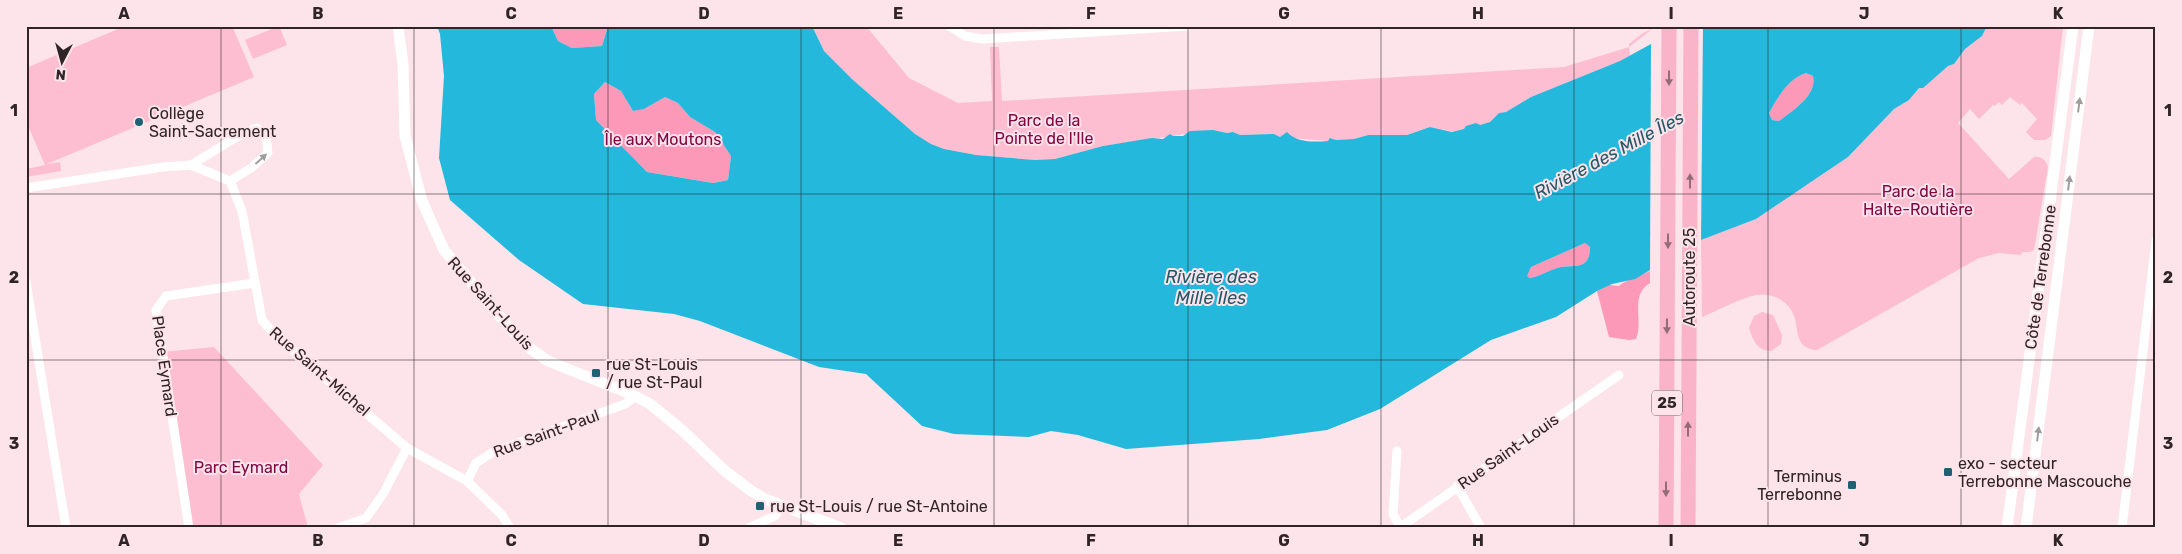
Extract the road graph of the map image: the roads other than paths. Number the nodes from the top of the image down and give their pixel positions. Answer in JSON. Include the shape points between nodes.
{"nodes":[{"id":1,"x":398,"y":26,"type":"edge"},
{"id":2,"x":949,"y":26,"type":"edge"},
{"id":3,"x":1187,"y":26,"type":"edge"},
{"id":4,"x":1691,"y":26,"type":"edge"},
{"id":5,"x":2073,"y":26,"type":"edge"},
{"id":6,"x":2088,"y":26,"type":"edge"},
{"id":7,"x":1669,"y":28,"type":"edge"},
{"id":8,"x":1043,"y":31,"type":"edge"},
{"id":9,"x":2057,"y":152,"type":"junction"},
{"id":10,"x":2072,"y":154,"type":"junction"},
{"id":11,"x":191,"y":165,"type":"junction"},
{"id":12,"x":230,"y":181,"type":"junction"},
{"id":13,"x":26,"y":188,"type":"edge"},
{"id":14,"x":2156,"y":240,"type":"edge"},
{"id":15,"x":2155,"y":257,"type":"edge"},
{"id":16,"x":26,"y":282,"type":"edge"},
{"id":17,"x":255,"y":283,"type":"junction"},
{"id":18,"x":1620,"y":376,"type":"dead end"},
{"id":19,"x":633,"y":395,"type":"junction"},
{"id":20,"x":407,"y":448,"type":"junction"},
{"id":21,"x":1397,"y":451,"type":"dead end"},
{"id":22,"x":466,"y":480,"type":"junction"},
{"id":23,"x":1457,"y":486,"type":"junction"},
{"id":24,"x":782,"y":505,"type":"junction"},
{"id":25,"x":758,"y":526,"type":"edge"},
{"id":26,"x":1399,"y":527,"type":"edge"},
{"id":27,"x":66,"y":528,"type":"edge"},
{"id":28,"x":189,"y":528,"type":"edge"},
{"id":29,"x":338,"y":528,"type":"edge"},
{"id":30,"x":510,"y":528,"type":"edge"},
{"id":31,"x":748,"y":528,"type":"edge"},
{"id":32,"x":841,"y":528,"type":"edge"},
{"id":33,"x":1480,"y":528,"type":"edge"},
{"id":34,"x":1666,"y":528,"type":"edge"},
{"id":35,"x":1689,"y":528,"type":"edge"},
{"id":36,"x":2007,"y":528,"type":"edge"},
{"id":37,"x":2026,"y":528,"type":"edge"},
{"id":38,"x":2122,"y":528,"type":"edge"}],
"edges":[{"from":1,"to":19,"type":"main road","name":"Rue Saint-Louis","via":[[406,142],[418,191],[440,243],[506,325],[528,347],[562,368]]},
{"from":2,"to":8,"type":"street","via":[[973,38]]},
{"from":3,"to":8,"type":"street"},
{"from":35,"to":4,"type":"highway","name":"Autoroute 25","number":"25","one_way":true},
{"from":5,"to":9,"type":"main road","name":"Côte de Terrebonne"},
{"from":10,"to":6,"type":"main road","name":"Côte de Terrebonne","one_way":true},
{"from":7,"to":34,"type":"highway","name":"Autoroute 25","number":"25","one_way":true},
{"from":9,"to":10,"type":"main road"},
{"from":9,"to":36,"type":"main road","name":"Côte de Terrebonne"},
{"from":37,"to":10,"type":"main road","name":"Côte de Terrebonne","one_way":true},
{"from":11,"to":12,"type":"street"},
{"from":12,"to":11,"type":"street","one_way":true,"via":[[268,153],[266,137],[257,128]]},
{"from":11,"to":13,"type":"street"},
{"from":12,"to":17,"type":"street","name":"Rue Saint-Michel","via":[[242,211]]},
{"from":14,"to":15,"type":"street"},
{"from":15,"to":38,"type":"street"},
{"from":16,"to":27,"type":"street"},
{"from":17,"to":20,"type":"street","name":"Rue Saint-Michel","via":[[262,320],[275,335]]},
{"from":17,"to":28,"type":"street","name":"Place Eymard","via":[[166,296],[156,310]]},
{"from":18,"to":23,"type":"street","name":"Rue Saint-Louis"},
{"from":19,"to":22,"type":"street","name":"Rue Saint-Paul","via":[[625,404],[488,454],[476,463]]},
{"from":19,"to":24,"type":"main road","name":"Rue Saint-Louis","via":[[664,414],[746,488]]},
{"from":20,"to":22,"type":"street","name":"Rue Saint-Michel"},
{"from":20,"to":29,"type":"street","via":[[383,494],[366,518]]},
{"from":21,"to":26,"type":"street","via":[[1393,514]]},
{"from":22,"to":30,"type":"street","name":"Rue Saint-Michel","via":[[502,515]]},
{"from":23,"to":26,"type":"street","name":"Rue Saint-Louis"},
{"from":23,"to":33,"type":"street"},
{"from":24,"to":25,"type":"street","via":[[777,514]]},
{"from":24,"to":32,"type":"main road","name":"Rue Saint-Louis"},
{"from":25,"to":31,"type":"street"}]}
